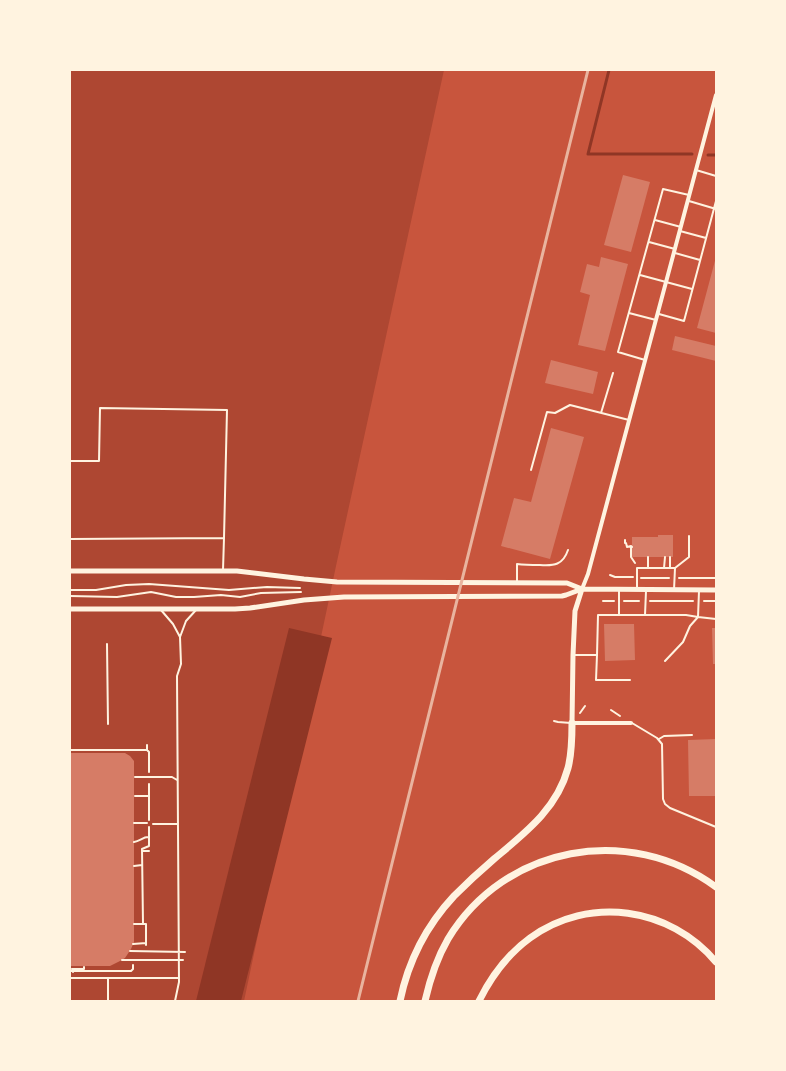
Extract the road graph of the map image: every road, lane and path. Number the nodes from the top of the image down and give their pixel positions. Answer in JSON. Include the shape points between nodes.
{"nodes":[{"id":1,"x":716,"y":94,"type":"edge"},
{"id":2,"x":696,"y":170,"type":"junction"},
{"id":3,"x":716,"y":176,"type":"edge"},
{"id":4,"x":689,"y":195,"type":"junction"},
{"id":5,"x":688,"y":200,"type":"junction"},
{"id":6,"x":716,"y":201,"type":"edge"},
{"id":7,"x":715,"y":208,"type":"edge"},
{"id":8,"x":655,"y":220,"type":"junction"},
{"id":9,"x":680,"y":229,"type":"junction"},
{"id":10,"x":706,"y":238,"type":"junction"},
{"id":11,"x":649,"y":242,"type":"junction"},
{"id":12,"x":674,"y":251,"type":"junction"},
{"id":13,"x":700,"y":260,"type":"junction"},
{"id":14,"x":639,"y":275,"type":"junction"},
{"id":15,"x":666,"y":282,"type":"junction"},
{"id":16,"x":692,"y":289,"type":"junction"},
{"id":17,"x":629,"y":313,"type":"junction"},
{"id":18,"x":657,"y":314,"type":"junction"},
{"id":19,"x":656,"y":320,"type":"junction"},
{"id":20,"x":645,"y":360,"type":"junction"},
{"id":21,"x":613,"y":373,"type":"dead end"},
{"id":22,"x":601,"y":413,"type":"junction"},
{"id":23,"x":629,"y":420,"type":"junction"},
{"id":24,"x":70,"y":461,"type":"edge"},
{"id":25,"x":531,"y":470,"type":"dead end"},
{"id":26,"x":689,"y":536,"type":"dead end"},
{"id":27,"x":224,"y":538,"type":"junction"},
{"id":28,"x":70,"y":539,"type":"edge"},
{"id":29,"x":620,"y":542,"type":"dead end"},
{"id":30,"x":568,"y":550,"type":"dead end"},
{"id":31,"x":631,"y":556,"type":"dead end"},
{"id":32,"x":648,"y":557,"type":"dead end"},
{"id":33,"x":665,"y":557,"type":"dead end"},
{"id":34,"x":670,"y":557,"type":"dead end"},
{"id":35,"x":648,"y":568,"type":"junction"},
{"id":36,"x":664,"y":568,"type":"junction"},
{"id":37,"x":670,"y":568,"type":"junction"},
{"id":38,"x":675,"y":568,"type":"junction"},
{"id":39,"x":70,"y":571,"type":"edge"},
{"id":40,"x":223,"y":571,"type":"junction"},
{"id":41,"x":610,"y":575,"type":"dead end"},
{"id":42,"x":630,"y":577,"type":"dead end"},
{"id":43,"x":644,"y":578,"type":"dead end"},
{"id":44,"x":675,"y":578,"type":"junction"},
{"id":45,"x":716,"y":578,"type":"edge"},
{"id":46,"x":517,"y":582,"type":"junction"},
{"id":47,"x":304,"y":586,"type":"dead end"},
{"id":48,"x":300,"y":587,"type":"junction"},
{"id":49,"x":582,"y":589,"type":"junction"},
{"id":50,"x":619,"y":589,"type":"junction"},
{"id":51,"x":70,"y":590,"type":"edge"},
{"id":52,"x":637,"y":590,"type":"junction"},
{"id":53,"x":646,"y":590,"type":"junction"},
{"id":54,"x":674,"y":590,"type":"junction"},
{"id":55,"x":699,"y":590,"type":"junction"},
{"id":56,"x":716,"y":590,"type":"edge"},
{"id":57,"x":70,"y":596,"type":"edge"},
{"id":58,"x":603,"y":601,"type":"dead end"},
{"id":59,"x":610,"y":601,"type":"dead end"},
{"id":60,"x":630,"y":601,"type":"dead end"},
{"id":61,"x":652,"y":601,"type":"dead end"},
{"id":62,"x":711,"y":601,"type":"dead end"},
{"id":63,"x":716,"y":601,"type":"edge"},
{"id":64,"x":640,"y":602,"type":"dead end"},
{"id":65,"x":687,"y":602,"type":"dead end"},
{"id":66,"x":70,"y":609,"type":"edge"},
{"id":67,"x":160,"y":609,"type":"junction"},
{"id":68,"x":197,"y":609,"type":"junction"},
{"id":69,"x":619,"y":615,"type":"junction"},
{"id":70,"x":645,"y":615,"type":"junction"},
{"id":71,"x":698,"y":617,"type":"junction"},
{"id":72,"x":716,"y":619,"type":"edge"},
{"id":73,"x":180,"y":637,"type":"junction"},
{"id":74,"x":107,"y":644,"type":"dead end"},
{"id":75,"x":573,"y":655,"type":"junction"},
{"id":76,"x":597,"y":655,"type":"junction"},
{"id":77,"x":665,"y":661,"type":"dead end"},
{"id":78,"x":630,"y":680,"type":"dead end"},
{"id":79,"x":554,"y":721,"type":"dead end"},
{"id":80,"x":572,"y":723,"type":"junction"},
{"id":81,"x":631,"y":723,"type":"joint"},
{"id":82,"x":108,"y":724,"type":"dead end"},
{"id":83,"x":692,"y":735,"type":"dead end"},
{"id":84,"x":659,"y":739,"type":"junction"},
{"id":85,"x":147,"y":745,"type":"dead end"},
{"id":86,"x":70,"y":750,"type":"edge"},
{"id":87,"x":147,"y":750,"type":"junction"},
{"id":88,"x":149,"y":772,"type":"dead end"},
{"id":89,"x":135,"y":777,"type":"dead end"},
{"id":90,"x":177,"y":780,"type":"junction"},
{"id":91,"x":149,"y":784,"type":"dead end"},
{"id":92,"x":135,"y":796,"type":"dead end"},
{"id":93,"x":149,"y":796,"type":"junction"},
{"id":94,"x":134,"y":823,"type":"dead end"},
{"id":95,"x":149,"y":823,"type":"junction"},
{"id":96,"x":154,"y":824,"type":"dead end"},
{"id":97,"x":177,"y":824,"type":"junction"},
{"id":98,"x":716,"y":827,"type":"edge"},
{"id":99,"x":149,"y":837,"type":"junction"},
{"id":100,"x":134,"y":842,"type":"dead end"},
{"id":101,"x":142,"y":851,"type":"junction"},
{"id":102,"x":149,"y":851,"type":"dead end"},
{"id":103,"x":142,"y":865,"type":"junction"},
{"id":104,"x":134,"y":866,"type":"dead end"},
{"id":105,"x":716,"y":887,"type":"edge"},
{"id":106,"x":134,"y":924,"type":"dead end"},
{"id":107,"x":143,"y":924,"type":"junction"},
{"id":108,"x":146,"y":936,"type":"junction"},
{"id":109,"x":149,"y":936,"type":"dead end"},
{"id":110,"x":146,"y":943,"type":"junction"},
{"id":111,"x":135,"y":944,"type":"dead end"},
{"id":112,"x":146,"y":947,"type":"dead end"},
{"id":113,"x":130,"y":951,"type":"dead end"},
{"id":114,"x":178,"y":951,"type":"junction"},
{"id":115,"x":186,"y":952,"type":"dead end"},
{"id":116,"x":122,"y":960,"type":"dead end"},
{"id":117,"x":179,"y":960,"type":"junction"},
{"id":118,"x":183,"y":960,"type":"dead end"},
{"id":119,"x":716,"y":962,"type":"edge"},
{"id":120,"x":133,"y":965,"type":"dead end"},
{"id":121,"x":84,"y":967,"type":"dead end"},
{"id":122,"x":71,"y":971,"type":"edge"},
{"id":123,"x":70,"y":978,"type":"edge"},
{"id":124,"x":108,"y":978,"type":"junction"},
{"id":125,"x":179,"y":978,"type":"junction"},
{"id":126,"x":108,"y":1001,"type":"edge"},
{"id":127,"x":175,"y":1001,"type":"edge"},
{"id":128,"x":400,"y":1001,"type":"edge"},
{"id":129,"x":425,"y":1001,"type":"edge"},
{"id":130,"x":479,"y":1001,"type":"edge"}],
"edges":[{"from":1,"to":2,"type":"street"},
{"from":2,"to":3,"type":"lane"},
{"from":2,"to":4,"type":"street"},
{"from":4,"to":5,"type":"street"},
{"from":4,"to":8,"type":"lane","via":[[663,189]]},
{"from":5,"to":7,"type":"lane"},
{"from":5,"to":9,"type":"street"},
{"from":6,"to":7,"type":"lane"},
{"from":7,"to":10,"type":"lane"},
{"from":8,"to":9,"type":"lane"},
{"from":8,"to":11,"type":"lane"},
{"from":9,"to":10,"type":"lane"},
{"from":9,"to":12,"type":"street"},
{"from":10,"to":13,"type":"lane"},
{"from":11,"to":12,"type":"lane"},
{"from":11,"to":14,"type":"lane"},
{"from":12,"to":13,"type":"lane"},
{"from":12,"to":15,"type":"street"},
{"from":13,"to":16,"type":"lane"},
{"from":14,"to":15,"type":"lane"},
{"from":14,"to":17,"type":"lane"},
{"from":15,"to":16,"type":"lane"},
{"from":15,"to":18,"type":"street"},
{"from":16,"to":18,"type":"lane","via":[[684,321]]},
{"from":17,"to":19,"type":"lane"},
{"from":17,"to":20,"type":"lane","via":[[618,352]]},
{"from":18,"to":19,"type":"street"},
{"from":19,"to":20,"type":"street"},
{"from":20,"to":23,"type":"street"},
{"from":21,"to":22,"type":"lane"},
{"from":22,"to":23,"type":"lane"},
{"from":22,"to":25,"type":"lane","via":[[570,405],[555,413],[547,412]]},
{"from":23,"to":49,"type":"street"},
{"from":24,"to":27,"type":"lane","via":[[99,461],[100,408],[227,410]]},
{"from":26,"to":38,"type":"lane","via":[[689,557]]},
{"from":27,"to":28,"type":"lane"},
{"from":27,"to":40,"type":"lane"},
{"from":29,"to":31,"type":"path","via":[[625,541],[626,547],[631,547]]},
{"from":30,"to":46,"type":"lane","via":[[564,559],[553,565],[517,564]]},
{"from":32,"to":35,"type":"lane"},
{"from":33,"to":36,"type":"lane"},
{"from":34,"to":37,"type":"lane"},
{"from":35,"to":36,"type":"lane"},
{"from":35,"to":52,"type":"lane","via":[[637,568]]},
{"from":36,"to":37,"type":"lane"},
{"from":37,"to":38,"type":"lane"},
{"from":38,"to":44,"type":"lane"},
{"from":39,"to":40,"type":"street"},
{"from":40,"to":46,"type":"street","via":[[337,582]]},
{"from":41,"to":42,"type":"path"},
{"from":43,"to":44,"type":"path"},
{"from":44,"to":45,"type":"path"},
{"from":44,"to":54,"type":"lane"},
{"from":46,"to":49,"type":"street","via":[[567,583]]},
{"from":47,"to":48,"type":"path"},
{"from":48,"to":51,"type":"path","via":[[224,590],[149,584]]},
{"from":48,"to":57,"type":"path","via":[[301,593],[261,593],[240,597],[176,596],[154,592],[117,597]]},
{"from":49,"to":50,"type":"street"},
{"from":49,"to":68,"type":"street","via":[[566,596],[344,597],[245,608]]},
{"from":49,"to":75,"type":"street","via":[[576,607]]},
{"from":50,"to":52,"type":"street"},
{"from":50,"to":69,"type":"lane"},
{"from":52,"to":53,"type":"street"},
{"from":53,"to":54,"type":"street"},
{"from":53,"to":70,"type":"lane"},
{"from":54,"to":55,"type":"street"},
{"from":55,"to":56,"type":"street"},
{"from":55,"to":71,"type":"lane"},
{"from":58,"to":59,"type":"path"},
{"from":60,"to":64,"type":"path"},
{"from":61,"to":65,"type":"path"},
{"from":62,"to":63,"type":"path"},
{"from":66,"to":67,"type":"street"},
{"from":67,"to":68,"type":"street"},
{"from":67,"to":73,"type":"lane"},
{"from":68,"to":73,"type":"lane","via":[[186,621]]},
{"from":69,"to":70,"type":"lane"},
{"from":69,"to":76,"type":"lane","via":[[598,615]]},
{"from":70,"to":71,"type":"lane"},
{"from":71,"to":72,"type":"lane"},
{"from":71,"to":77,"type":"lane","via":[[690,626],[683,642]]},
{"from":73,"to":90,"type":"lane","via":[[181,664],[177,676]]},
{"from":74,"to":82,"type":"lane"},
{"from":75,"to":76,"type":"lane"},
{"from":75,"to":80,"type":"street"},
{"from":76,"to":78,"type":"lane","via":[[596,680]]},
{"from":79,"to":80,"type":"lane"},
{"from":80,"to":81,"type":"street"},
{"from":80,"to":128,"type":"highway","via":[[570,761],[558,794],[535,824],[473,878],[442,910],[416,952]]},
{"from":81,"to":84,"type":"lane"},
{"from":83,"to":84,"type":"lane","via":[[664,736]]},
{"from":84,"to":98,"type":"lane","via":[[662,744],[665,804]]},
{"from":85,"to":87,"type":"path"},
{"from":86,"to":87,"type":"path"},
{"from":87,"to":88,"type":"path"},
{"from":89,"to":90,"type":"lane","via":[[169,777]]},
{"from":90,"to":97,"type":"lane"},
{"from":91,"to":93,"type":"path"},
{"from":92,"to":93,"type":"path"},
{"from":93,"to":95,"type":"path"},
{"from":94,"to":95,"type":"path"},
{"from":95,"to":99,"type":"path"},
{"from":96,"to":97,"type":"lane"},
{"from":97,"to":114,"type":"lane"},
{"from":99,"to":100,"type":"path"},
{"from":99,"to":101,"type":"path","via":[[149,846],[142,848]]},
{"from":101,"to":102,"type":"path"},
{"from":101,"to":103,"type":"path"},
{"from":103,"to":104,"type":"path"},
{"from":103,"to":107,"type":"path"},
{"from":105,"to":129,"type":"highway","via":[[679,866],[656,857],[630,852],[578,852],[543,861],[500,883],[466,914],[441,951]]},
{"from":106,"to":107,"type":"path"},
{"from":107,"to":108,"type":"path","via":[[146,924]]},
{"from":108,"to":109,"type":"path"},
{"from":108,"to":110,"type":"path"},
{"from":110,"to":111,"type":"path"},
{"from":110,"to":112,"type":"path"},
{"from":113,"to":114,"type":"lane"},
{"from":114,"to":115,"type":"lane"},
{"from":114,"to":117,"type":"lane"},
{"from":116,"to":117,"type":"lane"},
{"from":117,"to":118,"type":"lane"},
{"from":117,"to":125,"type":"lane"},
{"from":119,"to":130,"type":"highway","via":[[688,936],[659,921],[623,912],[584,914],[555,924],[526,941],[501,966]]},
{"from":120,"to":122,"type":"path","via":[[131,971]]},
{"from":121,"to":122,"type":"path"},
{"from":123,"to":124,"type":"lane"},
{"from":124,"to":125,"type":"lane"},
{"from":124,"to":126,"type":"lane"},
{"from":125,"to":127,"type":"lane"}]}
